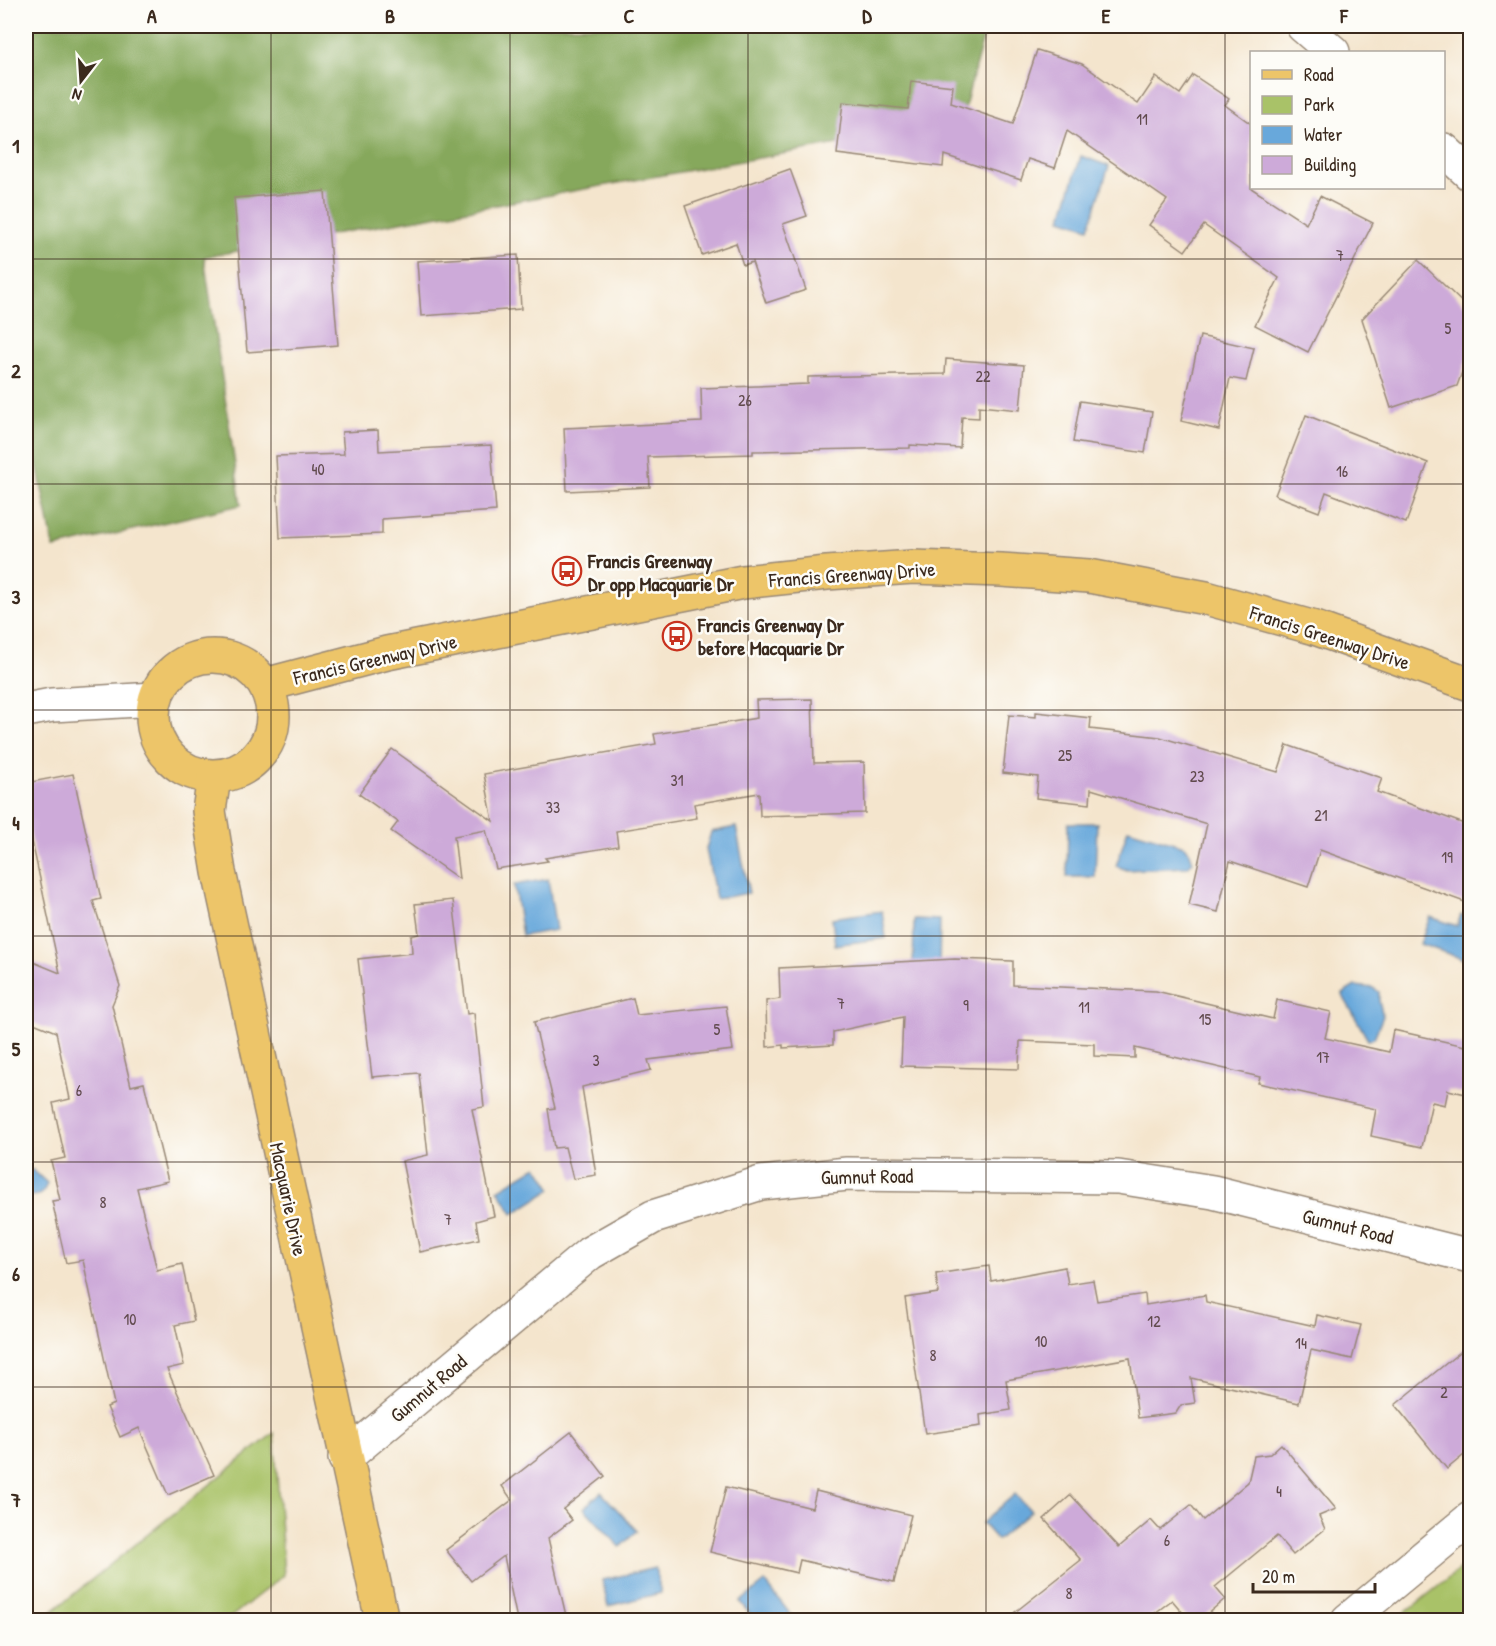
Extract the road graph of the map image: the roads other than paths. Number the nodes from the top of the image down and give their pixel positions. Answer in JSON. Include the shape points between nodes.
{"nodes":[{"id":1,"x":1303,"y":26,"type":"edge"},
{"id":2,"x":1332,"y":51,"type":"edge"},
{"id":3,"x":1445,"y":152,"type":"edge"},
{"id":4,"x":1470,"y":174,"type":"edge"},
{"id":5,"x":1470,"y":684,"type":"edge"},
{"id":6,"x":265,"y":685,"type":"junction"},
{"id":7,"x":155,"y":699,"type":"junction"},
{"id":8,"x":26,"y":710,"type":"edge"},
{"id":9,"x":214,"y":777,"type":"junction"},
{"id":10,"x":1470,"y":1256,"type":"edge"},
{"id":11,"x":345,"y":1458,"type":"junction"},
{"id":12,"x":1470,"y":1519,"type":"edge"},
{"id":13,"x":382,"y":1620,"type":"edge"},
{"id":14,"x":1348,"y":1620,"type":"edge"}],
"edges":[{"from":1,"to":2,"type":"street"},
{"from":3,"to":4,"type":"street"},
{"from":5,"to":6,"type":"main road","name":"Francis Greenway Drive","via":[[1315,628],[1206,598],[1089,576],[913,567],[743,582],[387,653]]},
{"from":6,"to":7,"type":"main road","via":[[240,662],[222,656],[205,657],[188,661],[173,671]]},
{"from":6,"to":9,"type":"main road","via":[[273,702],[270,738],[248,766]]},
{"from":7,"to":8,"type":"street"},
{"from":7,"to":9,"type":"main road","via":[[156,736],[165,753],[178,766]]},
{"from":9,"to":11,"type":"main road","name":"Macquarie Drive","via":[[209,811],[219,872]]},
{"from":10,"to":11,"type":"street","name":"Gumnut Road","via":[[1213,1192],[1118,1178],[847,1174],[761,1183],[653,1216],[590,1254]]},
{"from":11,"to":13,"type":"main road","name":"Macquarie Drive"},
{"from":12,"to":14,"type":"street"}]}
